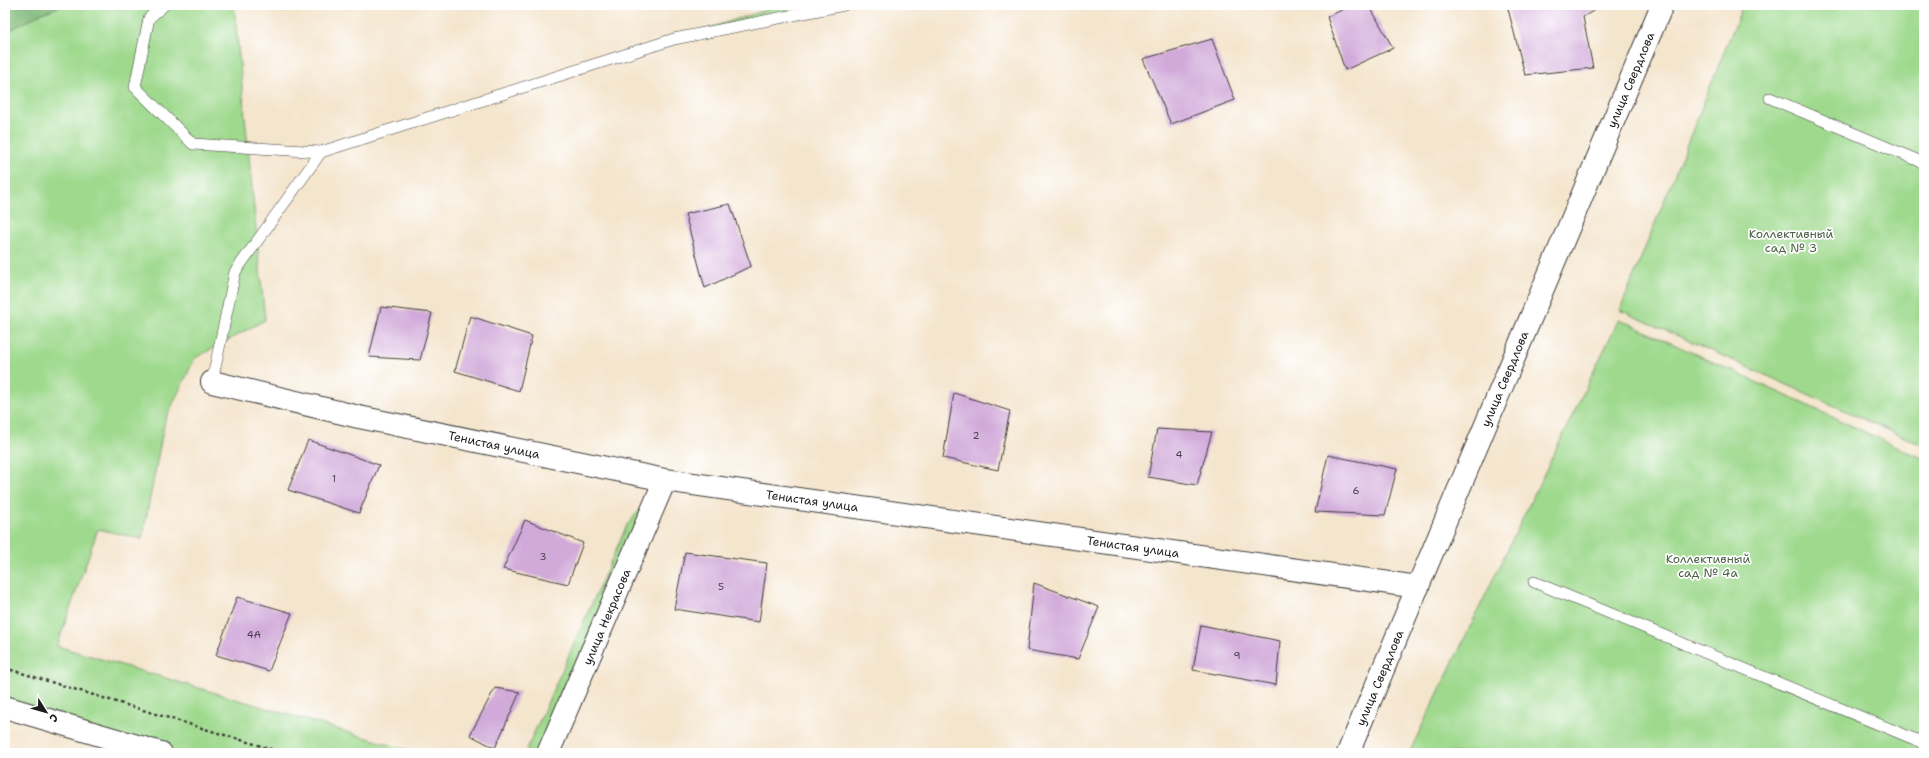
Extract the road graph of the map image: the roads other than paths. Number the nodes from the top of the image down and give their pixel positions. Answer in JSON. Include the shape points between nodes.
{"nodes":[{"id":1,"x":164,"y":5,"type":"edge"},
{"id":2,"x":844,"y":5,"type":"edge"},
{"id":3,"x":1662,"y":5,"type":"edge"},
{"id":4,"x":1770,"y":98,"type":"dead end"},
{"id":5,"x":321,"y":152,"type":"junction"},
{"id":6,"x":1924,"y":163,"type":"edge"},
{"id":7,"x":212,"y":382,"type":"joint"},
{"id":8,"x":665,"y":480,"type":"junction"},
{"id":9,"x":1534,"y":582,"type":"dead end"},
{"id":10,"x":1418,"y":587,"type":"junction"},
{"id":11,"x":5,"y":707,"type":"edge"},
{"id":12,"x":1924,"y":743,"type":"edge"},
{"id":13,"x":161,"y":753,"type":"edge"},
{"id":14,"x":548,"y":753,"type":"edge"},
{"id":15,"x":1348,"y":753,"type":"edge"}],
"edges":[{"from":1,"to":5,"type":"lane","via":[[149,18],[135,87],[193,144]]},
{"from":2,"to":5,"type":"lane","via":[[674,40]]},
{"from":3,"to":10,"type":"street","name":"улица Свердлова"},
{"from":4,"to":6,"type":"lane"},
{"from":5,"to":7,"type":"lane","via":[[235,272]]},
{"from":7,"to":8,"type":"street","name":"Тенистая улица","via":[[359,417]]},
{"from":8,"to":10,"type":"street","name":"Тенистая улица"},
{"from":8,"to":14,"type":"street","name":"улица Некрасова"},
{"from":9,"to":12,"type":"lane"},
{"from":10,"to":15,"type":"street","name":"улица Свердлова"},
{"from":11,"to":13,"type":"street"}]}
